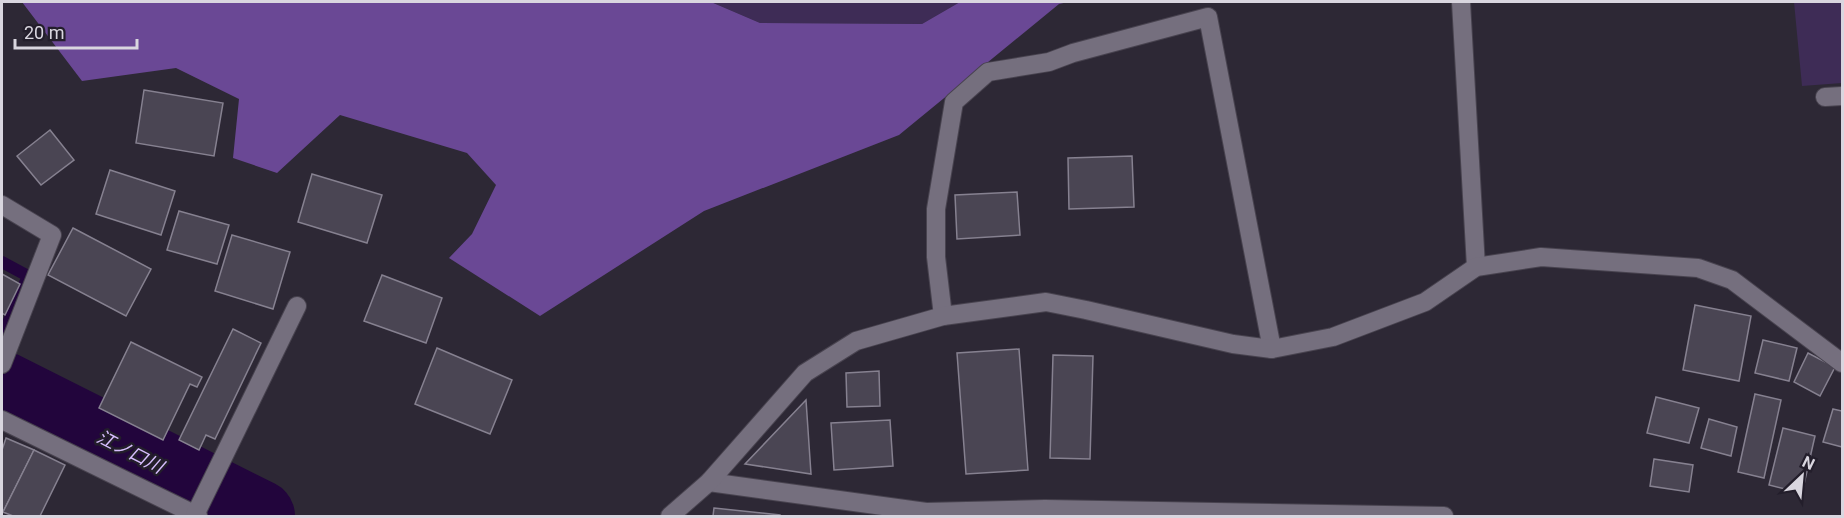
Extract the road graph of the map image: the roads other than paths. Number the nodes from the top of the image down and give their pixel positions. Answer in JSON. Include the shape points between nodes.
{"nodes":[{"id":1,"x":1461,"y":2,"type":"edge"},
{"id":2,"x":2,"y":205,"type":"edge"},
{"id":3,"x":1476,"y":267,"type":"junction"},
{"id":4,"x":297,"y":306,"type":"dead end"},
{"id":5,"x":943,"y":316,"type":"junction"},
{"id":6,"x":1272,"y":349,"type":"junction"},
{"id":7,"x":2,"y":362,"type":"edge"},
{"id":8,"x":1842,"y":363,"type":"edge"},
{"id":9,"x":2,"y":420,"type":"edge"},
{"id":10,"x":708,"y":482,"type":"junction"},
{"id":11,"x":198,"y":511,"type":"edge"},
{"id":12,"x":670,"y":516,"type":"edge"},
{"id":13,"x":1444,"y":516,"type":"edge"}],
"edges":[{"from":1,"to":3,"type":"street"},
{"from":2,"to":7,"type":"street","via":[[52,235]]},
{"from":3,"to":6,"type":"street","via":[[1425,302],[1333,337]]},
{"from":3,"to":8,"type":"street","via":[[1541,257],[1698,268],[1732,280]]},
{"from":4,"to":11,"type":"street"},
{"from":5,"to":6,"type":"street","via":[[1046,302],[1233,344]]},
{"from":5,"to":6,"type":"street","via":[[936,257],[936,209],[954,102],[988,72],[1049,62],[1208,17]]},
{"from":5,"to":10,"type":"street","via":[[856,341],[805,373]]},
{"from":9,"to":11,"type":"street"},
{"from":10,"to":12,"type":"street"},
{"from":10,"to":13,"type":"street","via":[[926,512],[1045,509]]}]}
